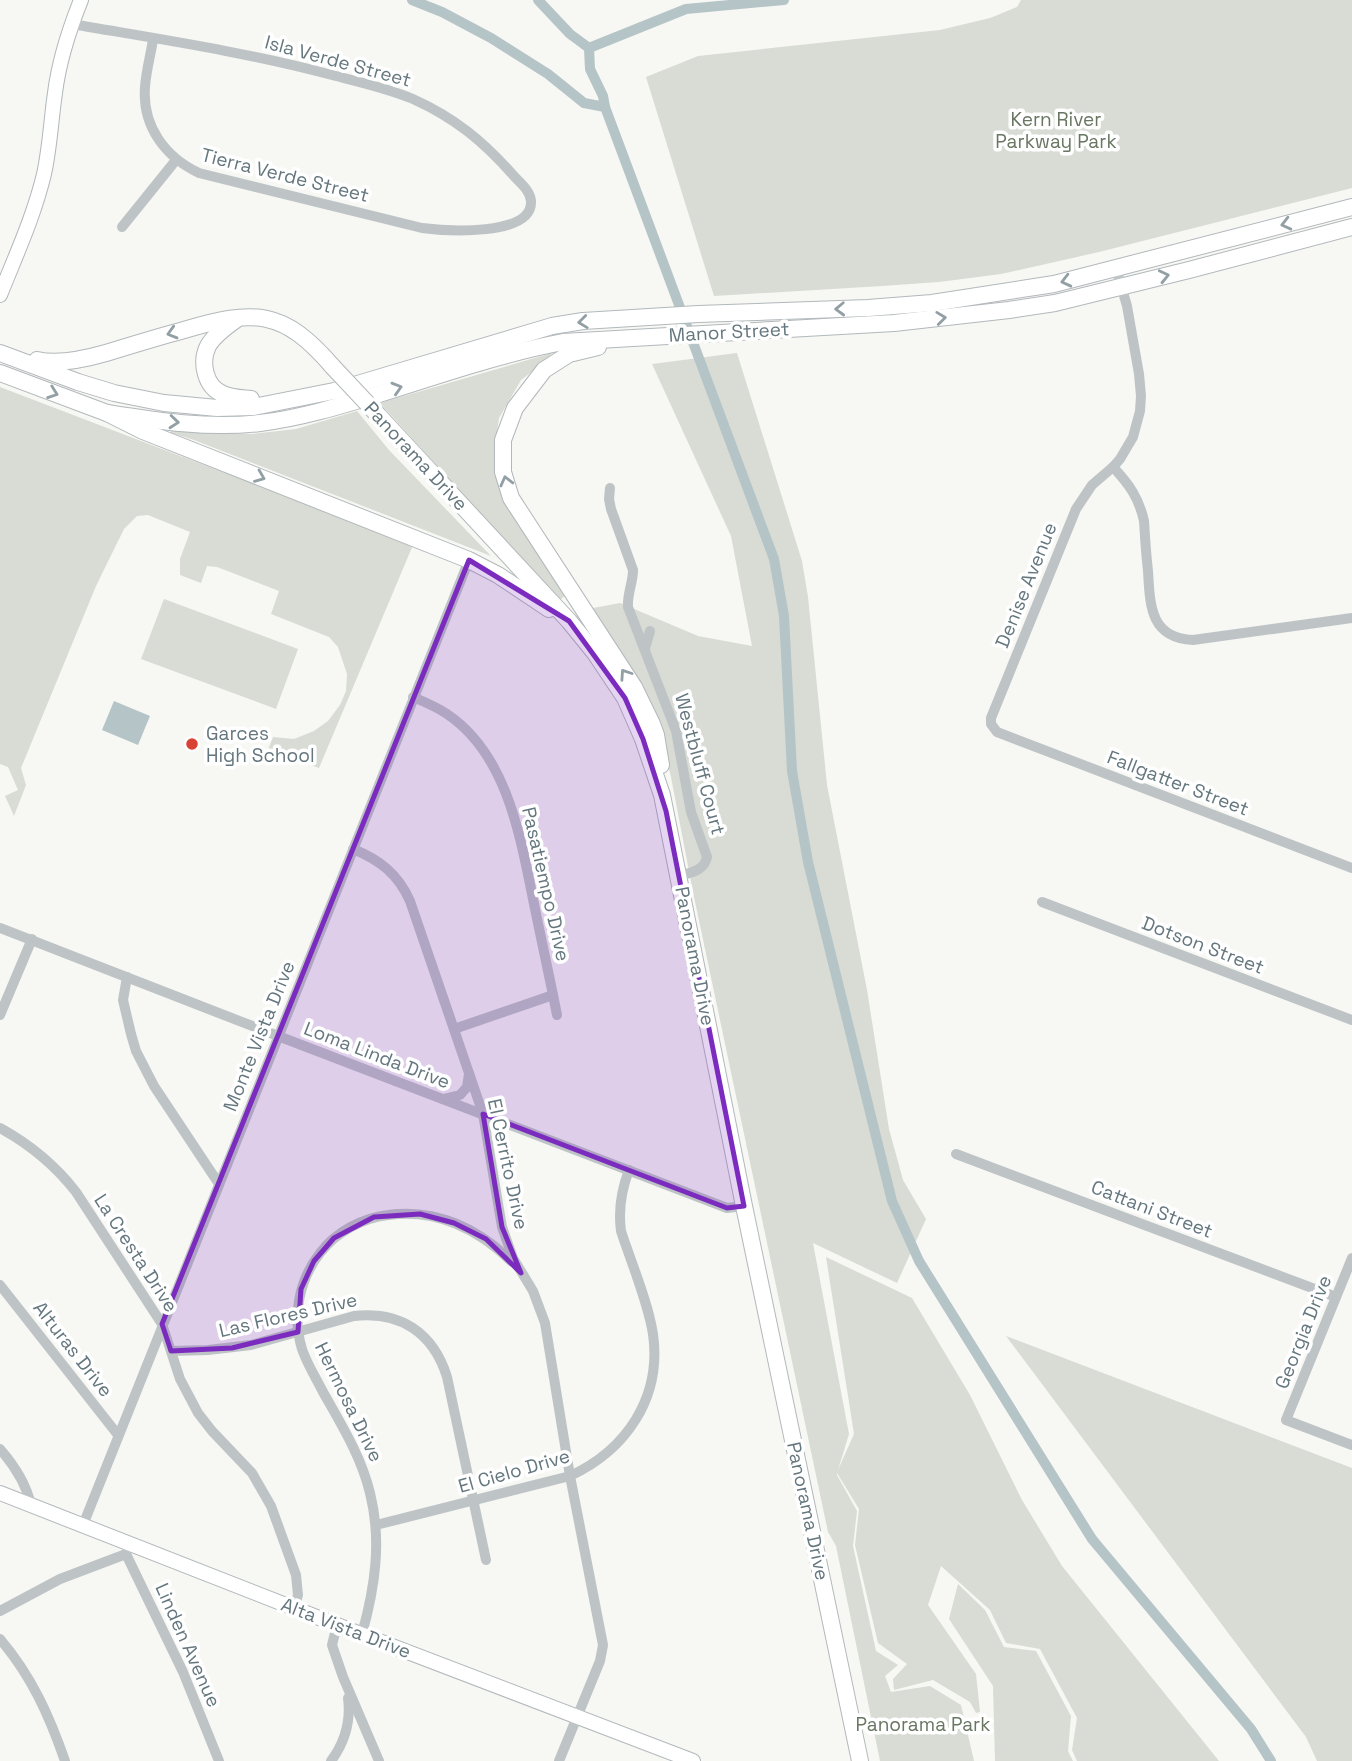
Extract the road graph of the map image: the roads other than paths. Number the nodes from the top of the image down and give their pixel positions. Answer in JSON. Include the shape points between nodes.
{"nodes":[{"id":1,"x":80,"y":0,"type":"edge"},
{"id":2,"x":72,"y":24,"type":"junction"},
{"id":3,"x":153,"y":38,"type":"junction"},
{"id":4,"x":176,"y":160,"type":"junction"},
{"id":5,"x":1352,"y":207,"type":"edge"},
{"id":6,"x":517,"y":221,"type":"joint"},
{"id":7,"x":122,"y":227,"type":"dead end"},
{"id":8,"x":1352,"y":227,"type":"edge"},
{"id":9,"x":1116,"y":268,"type":"junction"},
{"id":10,"x":1122,"y":286,"type":"junction"},
{"id":11,"x":0,"y":296,"type":"edge"},
{"id":12,"x":239,"y":317,"type":"junction"},
{"id":13,"x":620,"y":338,"type":"junction"},
{"id":14,"x":0,"y":352,"type":"edge"},
{"id":15,"x":0,"y":373,"type":"edge"},
{"id":16,"x":294,"y":400,"type":"junction"},
{"id":17,"x":107,"y":413,"type":"junction"},
{"id":18,"x":1113,"y":467,"type":"junction"},
{"id":19,"x":610,"y":488,"type":"dead end"},
{"id":20,"x":469,"y":560,"type":"junction"},
{"id":21,"x":1352,"y":618,"type":"edge"},
{"id":22,"x":569,"y":621,"type":"junction"},
{"id":23,"x":649,"y":631,"type":"dead end"},
{"id":24,"x":645,"y":648,"type":"junction"},
{"id":25,"x":414,"y":697,"type":"junction"},
{"id":26,"x":993,"y":728,"type":"joint"},
{"id":27,"x":353,"y":849,"type":"junction"},
{"id":28,"x":1352,"y":868,"type":"edge"},
{"id":29,"x":678,"y":872,"type":"junction"},
{"id":30,"x":1042,"y":902,"type":"dead end"},
{"id":31,"x":0,"y":928,"type":"edge"},
{"id":32,"x":32,"y":939,"type":"junction"},
{"id":33,"x":127,"y":977,"type":"junction"},
{"id":34,"x":553,"y":995,"type":"junction"},
{"id":35,"x":0,"y":1015,"type":"edge"},
{"id":36,"x":557,"y":1015,"type":"dead end"},
{"id":37,"x":1352,"y":1020,"type":"edge"},
{"id":38,"x":454,"y":1029,"type":"junction"},
{"id":39,"x":278,"y":1036,"type":"junction"},
{"id":40,"x":469,"y":1074,"type":"junction"},
{"id":41,"x":443,"y":1099,"type":"junction"},
{"id":42,"x":483,"y":1114,"type":"junction"},
{"id":43,"x":0,"y":1128,"type":"edge"},
{"id":44,"x":956,"y":1154,"type":"dead end"},
{"id":45,"x":629,"y":1170,"type":"junction"},
{"id":46,"x":219,"y":1184,"type":"junction"},
{"id":47,"x":744,"y":1206,"type":"junction"},
{"id":48,"x":1352,"y":1258,"type":"edge"},
{"id":49,"x":521,"y":1273,"type":"junction"},
{"id":50,"x":0,"y":1285,"type":"edge"},
{"id":51,"x":1336,"y":1297,"type":"junction"},
{"id":52,"x":162,"y":1324,"type":"junction"},
{"id":53,"x":298,"y":1332,"type":"junction"},
{"id":54,"x":171,"y":1350,"type":"junction"},
{"id":55,"x":118,"y":1435,"type":"junction"},
{"id":56,"x":1352,"y":1444,"type":"edge"},
{"id":57,"x":0,"y":1449,"type":"edge"},
{"id":58,"x":570,"y":1476,"type":"junction"},
{"id":59,"x":0,"y":1493,"type":"edge"},
{"id":60,"x":474,"y":1501,"type":"junction"},
{"id":61,"x":31,"y":1505,"type":"junction"},
{"id":62,"x":83,"y":1525,"type":"junction"},
{"id":63,"x":376,"y":1525,"type":"junction"},
{"id":64,"x":128,"y":1549,"type":"junction"},
{"id":65,"x":486,"y":1560,"type":"dead end"},
{"id":66,"x":295,"y":1608,"type":"junction"},
{"id":67,"x":0,"y":1611,"type":"edge"},
{"id":68,"x":337,"y":1625,"type":"junction"},
{"id":69,"x":362,"y":1634,"type":"junction"},
{"id":70,"x":0,"y":1639,"type":"edge"},
{"id":71,"x":343,"y":1677,"type":"junction"},
{"id":72,"x":577,"y":1717,"type":"junction"},
{"id":73,"x":65,"y":1761,"type":"edge"},
{"id":74,"x":219,"y":1761,"type":"edge"},
{"id":75,"x":331,"y":1761,"type":"edge"},
{"id":76,"x":379,"y":1761,"type":"edge"},
{"id":77,"x":559,"y":1761,"type":"edge"},
{"id":78,"x":694,"y":1761,"type":"edge"},
{"id":79,"x":860,"y":1761,"type":"edge"}],
"edges":[{"from":1,"to":2,"type":"street"},
{"from":2,"to":3,"type":"street","name":"Isla Verde Street"},
{"from":2,"to":11,"type":"street","via":[[60,64],[38,197]]},
{"from":3,"to":4,"type":"street","name":"Tierra Verde Street","via":[[145,87],[147,114],[157,138]]},
{"from":3,"to":6,"type":"street","name":"Isla Verde Street","via":[[276,61],[414,99],[468,130],[528,191],[529,211]]},
{"from":4,"to":6,"type":"street","name":"Tierra Verde Street","via":[[209,176],[422,228],[462,231]]},
{"from":4,"to":7,"type":"street"},
{"from":5,"to":9,"type":"main road","name":"Manor Street","one_way":true},
{"from":10,"to":8,"type":"main road","name":"Manor Street","one_way":true},
{"from":9,"to":10,"type":"street","name":"Denise Avenue"},
{"from":9,"to":16,"type":"main road","name":"Manor Street","one_way":true,"via":[[1054,284],[932,303],[583,321]]},
{"from":13,"to":10,"type":"main road","name":"Manor Street","one_way":true,"via":[[934,319],[1055,303]]},
{"from":10,"to":18,"type":"street","name":"Denise Avenue","via":[[1141,396],[1133,437]]},
{"from":12,"to":14,"type":"main road","name":"Panorama Drive","one_way":true,"via":[[65,361],[44,362]]},
{"from":12,"to":16,"type":"main road","via":[[208,345],[204,365],[212,387],[236,398]]},
{"from":12,"to":22,"type":"main road","name":"Panorama Drive","bridge":true,"via":[[268,319],[309,341]]},
{"from":17,"to":13,"type":"main road","name":"Manor Street","one_way":true,"via":[[188,423],[261,422],[327,410],[521,350]]},
{"from":29,"to":13,"type":"main road","one_way":true,"via":[[652,724],[634,687],[510,498],[503,472],[508,422],[544,370],[569,354]]},
{"from":14,"to":16,"type":"main road","name":"Manor Street","via":[[78,382],[164,403],[217,408]]},
{"from":15,"to":17,"type":"main road","one_way":true},
{"from":17,"to":20,"type":"main road","one_way":true},
{"from":18,"to":21,"type":"street","via":[[1129,484],[1141,508],[1152,613],[1168,633],[1193,640]]},
{"from":18,"to":26,"type":"street","name":"Denise Avenue","via":[[1092,485],[1076,509],[991,718]]},
{"from":19,"to":24,"type":"street","name":"Westbluff Court","via":[[611,509],[633,570],[628,607]]},
{"from":20,"to":22,"type":"main road"},
{"from":20,"to":25,"type":"street","name":"Monte Vista Drive"},
{"from":22,"to":29,"type":"main road","name":"Panorama Drive","via":[[625,698],[643,738],[659,783]]},
{"from":23,"to":24,"type":"street"},
{"from":24,"to":29,"type":"street","name":"Westbluff Court","via":[[676,730],[691,813],[707,856],[698,871]]},
{"from":25,"to":27,"type":"street","name":"Monte Vista Drive"},
{"from":25,"to":34,"type":"street","name":"Pasatiempo Drive","via":[[447,713],[466,730],[506,792],[520,835]]},
{"from":26,"to":28,"type":"street","name":"Fallgatter Street"},
{"from":27,"to":38,"type":"street","name":"El Cerrito Drive","via":[[390,870],[406,892]]},
{"from":27,"to":39,"type":"street","name":"Monte Vista Drive"},
{"from":29,"to":47,"type":"main road","name":"Panorama Drive"},
{"from":30,"to":37,"type":"street","name":"Dotson Street"},
{"from":31,"to":32,"type":"street","name":"Loma Linda Drive"},
{"from":32,"to":33,"type":"street","name":"Loma Linda Drive"},
{"from":32,"to":35,"type":"street"},
{"from":33,"to":39,"type":"street","name":"Loma Linda Drive"},
{"from":33,"to":46,"type":"street","via":[[123,1000],[136,1051]]},
{"from":34,"to":36,"type":"street","name":"Pasatiempo Drive"},
{"from":34,"to":38,"type":"street"},
{"from":38,"to":40,"type":"street","name":"El Cerrito Drive"},
{"from":39,"to":41,"type":"street","name":"Loma Linda Drive"},
{"from":39,"to":46,"type":"street","name":"Monte Vista Drive"},
{"from":40,"to":41,"type":"street","via":[[460,1095]]},
{"from":40,"to":42,"type":"street","name":"El Cerrito Drive"},
{"from":41,"to":42,"type":"street","name":"Loma Linda Drive"},
{"from":42,"to":45,"type":"street","name":"Loma Linda Drive"},
{"from":42,"to":49,"type":"street","name":"El Cerrito Drive","via":[[502,1227]]},
{"from":43,"to":52,"type":"street","name":"La Cresta Drive","via":[[35,1150],[63,1176]]},
{"from":44,"to":51,"type":"street","name":"Cattani Street"},
{"from":45,"to":47,"type":"street","name":"Loma Linda Drive","via":[[727,1208]]},
{"from":45,"to":58,"type":"street","name":"El Cielo Drive","via":[[621,1190],[619,1217],[650,1319],[652,1372],[643,1406],[624,1436],[598,1461]]},
{"from":46,"to":52,"type":"street","name":"Monte Vista Drive"},
{"from":47,"to":79,"type":"main road","name":"Panorama Drive"},
{"from":48,"to":51,"type":"street","name":"Georgia Drive"},
{"from":49,"to":53,"type":"street","name":"Hermosa Drive","via":[[486,1239],[454,1223],[420,1214],[374,1217],[334,1238],[314,1261],[298,1303]]},
{"from":49,"to":58,"type":"street","name":"El Cerrito Drive","via":[[545,1324]]},
{"from":50,"to":55,"type":"street","name":"Alturas Drive"},
{"from":51,"to":56,"type":"street","name":"Georgia Drive","via":[[1286,1420]]},
{"from":52,"to":54,"type":"street","name":"La Cresta Drive"},
{"from":52,"to":55,"type":"street","name":"Monte Vista Drive"},
{"from":53,"to":54,"type":"street","name":"Las Flores Drive","via":[[232,1348]]},
{"from":53,"to":60,"type":"street","name":"Las Flores Drive","via":[[368,1315],[407,1324],[428,1340],[443,1363]]},
{"from":53,"to":63,"type":"street","name":"Hermosa Drive","via":[[309,1365],[364,1472]]},
{"from":54,"to":66,"type":"street","name":"La Cresta Drive","via":[[198,1413],[252,1473],[271,1506],[296,1575]]},
{"from":55,"to":62,"type":"street","name":"Monte Vista Drive"},
{"from":57,"to":61,"type":"street","via":[[13,1464]]},
{"from":58,"to":60,"type":"street","name":"El Cielo Drive"},
{"from":58,"to":72,"type":"street","name":"El Cerrito Drive","via":[[603,1645]]},
{"from":59,"to":61,"type":"street","name":"Alta Vista Drive"},
{"from":60,"to":63,"type":"street","name":"El Cielo Drive"},
{"from":60,"to":65,"type":"street","name":"Las Flores Drive"},
{"from":61,"to":62,"type":"street","name":"Alta Vista Drive"},
{"from":62,"to":64,"type":"street","name":"Alta Vista Drive"},
{"from":63,"to":69,"type":"street","name":"Hermosa Drive","via":[[373,1593]]},
{"from":64,"to":66,"type":"street","name":"Alta Vista Drive"},
{"from":64,"to":67,"type":"street"},
{"from":64,"to":74,"type":"street","name":"Linden Avenue"},
{"from":66,"to":68,"type":"street","name":"Alta Vista Drive"},
{"from":68,"to":69,"type":"street","name":"Alta Vista Drive"},
{"from":68,"to":71,"type":"street","via":[[332,1645]]},
{"from":69,"to":72,"type":"street","name":"Alta Vista Drive"},
{"from":70,"to":73,"type":"street","via":[[37,1692]]},
{"from":71,"to":75,"type":"street","via":[[349,1716]]},
{"from":71,"to":76,"type":"street"},
{"from":72,"to":77,"type":"street","name":"El Cerrito Drive"},
{"from":72,"to":78,"type":"street","name":"Alta Vista Drive"}]}
